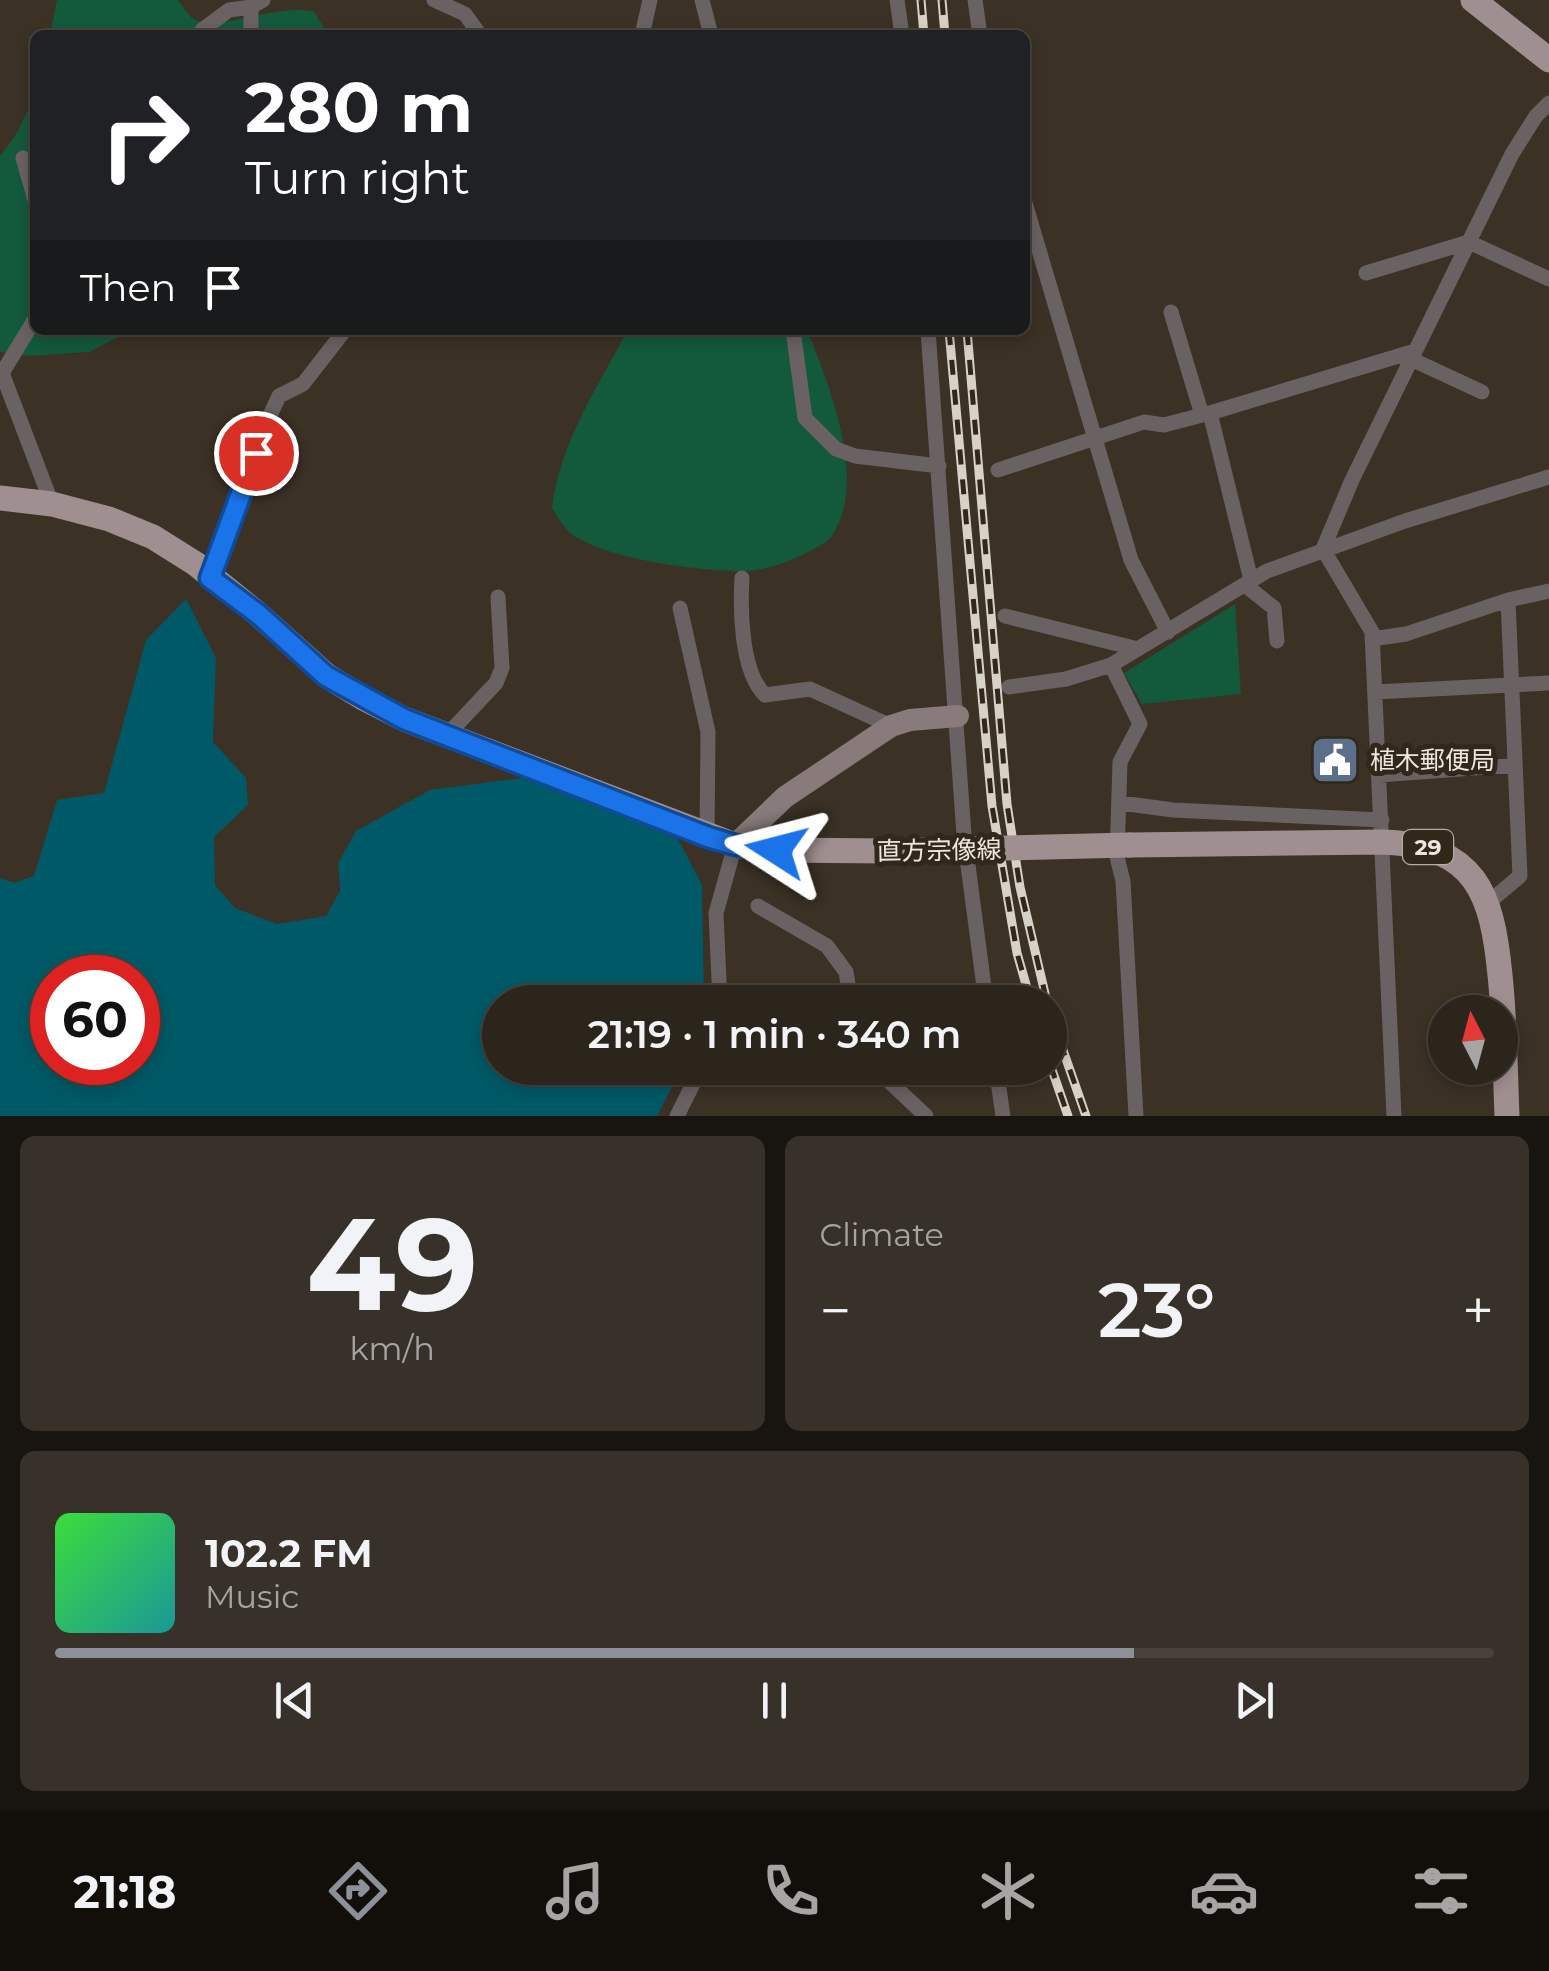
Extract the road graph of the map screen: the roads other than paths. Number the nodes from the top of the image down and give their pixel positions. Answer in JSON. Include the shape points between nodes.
{"nodes":[{"id":1,"x":434,"y":0,"type":"edge"},
{"id":2,"x":650,"y":0,"type":"edge"},
{"id":3,"x":702,"y":0,"type":"edge"},
{"id":4,"x":897,"y":0,"type":"edge"},
{"id":5,"x":975,"y":0,"type":"edge"},
{"id":6,"x":1473,"y":0,"type":"edge"},
{"id":7,"x":257,"y":4,"type":"edge"},
{"id":8,"x":202,"y":30,"type":"dead end"},
{"id":9,"x":252,"y":30,"type":"edge"},
{"id":10,"x":476,"y":30,"type":"edge"},
{"id":11,"x":643,"y":30,"type":"edge"},
{"id":12,"x":710,"y":30,"type":"edge"},
{"id":13,"x":901,"y":30,"type":"edge"},
{"id":14,"x":979,"y":30,"type":"edge"},
{"id":15,"x":1549,"y":60,"type":"edge"},
{"id":16,"x":1549,"y":103,"type":"edge"},
{"id":17,"x":23,"y":158,"type":"dead end"},
{"id":18,"x":30,"y":182,"type":"edge"},
{"id":19,"x":1030,"y":220,"type":"edge"},
{"id":20,"x":1469,"y":242,"type":"junction"},
{"id":21,"x":1366,"y":273,"type":"dead end"},
{"id":22,"x":1549,"y":279,"type":"edge"},
{"id":23,"x":1170,"y":312,"type":"dead end"},
{"id":24,"x":30,"y":328,"type":"edge"},
{"id":25,"x":342,"y":335,"type":"edge"},
{"id":26,"x":794,"y":335,"type":"edge"},
{"id":27,"x":928,"y":335,"type":"edge"},
{"id":28,"x":1413,"y":355,"type":"junction"},
{"id":29,"x":1482,"y":392,"type":"dead end"},
{"id":30,"x":1206,"y":414,"type":"junction"},
{"id":31,"x":1095,"y":439,"type":"junction"},
{"id":32,"x":938,"y":466,"type":"junction"},
{"id":33,"x":998,"y":470,"type":"dead end"},
{"id":34,"x":1549,"y":477,"type":"edge"},
{"id":35,"x":0,"y":498,"type":"edge"},
{"id":36,"x":52,"y":504,"type":"junction"},
{"id":37,"x":1323,"y":549,"type":"junction"},
{"id":38,"x":210,"y":578,"type":"junction"},
{"id":39,"x":742,"y":578,"type":"dead end"},
{"id":40,"x":1248,"y":582,"type":"junction"},
{"id":41,"x":1549,"y":591,"type":"edge"},
{"id":42,"x":498,"y":597,"type":"dead end"},
{"id":43,"x":1508,"y":600,"type":"junction"},
{"id":44,"x":680,"y":608,"type":"dead end"},
{"id":45,"x":1005,"y":616,"type":"dead end"},
{"id":46,"x":1168,"y":632,"type":"junction"},
{"id":47,"x":1372,"y":639,"type":"junction"},
{"id":48,"x":1278,"y":641,"type":"dead end"},
{"id":49,"x":1138,"y":649,"type":"junction"},
{"id":50,"x":1111,"y":665,"type":"junction"},
{"id":51,"x":1549,"y":683,"type":"edge"},
{"id":52,"x":1512,"y":686,"type":"junction"},
{"id":53,"x":1009,"y":687,"type":"dead end"},
{"id":54,"x":1375,"y":692,"type":"junction"},
{"id":55,"x":958,"y":716,"type":"junction"},
{"id":56,"x":890,"y":726,"type":"junction"},
{"id":57,"x":447,"y":735,"type":"junction"},
{"id":58,"x":1515,"y":765,"type":"junction"},
{"id":59,"x":1378,"y":775,"type":"junction"},
{"id":60,"x":1121,"y":803,"type":"junction"},
{"id":61,"x":1383,"y":831,"type":"junction"},
{"id":62,"x":708,"y":837,"type":"junction"},
{"id":63,"x":735,"y":845,"type":"junction"},
{"id":64,"x":1488,"y":903,"type":"junction"},
{"id":65,"x":758,"y":906,"type":"dead end"},
{"id":66,"x":719,"y":985,"type":"edge"},
{"id":67,"x":848,"y":985,"type":"edge"},
{"id":68,"x":984,"y":985,"type":"edge"},
{"id":69,"x":692,"y":1085,"type":"edge"},
{"id":70,"x":894,"y":1085,"type":"edge"},
{"id":71,"x":998,"y":1085,"type":"edge"},
{"id":72,"x":677,"y":1116,"type":"edge"},
{"id":73,"x":926,"y":1116,"type":"edge"},
{"id":74,"x":1003,"y":1116,"type":"edge"},
{"id":75,"x":1136,"y":1116,"type":"edge"},
{"id":76,"x":1394,"y":1116,"type":"edge"},
{"id":77,"x":1506,"y":1116,"type":"edge"}],
"edges":[{"from":1,"to":10,"type":"street","via":[[465,14]]},
{"from":2,"to":11,"type":"street"},
{"from":3,"to":12,"type":"street"},
{"from":4,"to":13,"type":"street"},
{"from":5,"to":14,"type":"street"},
{"from":6,"to":15,"type":"main road"},
{"from":7,"to":8,"type":"street","via":[[229,10]]},
{"from":7,"to":9,"type":"street"},
{"from":16,"to":20,"type":"street","via":[[1512,154]]},
{"from":17,"to":18,"type":"street"},
{"from":19,"to":31,"type":"street"},
{"from":20,"to":21,"type":"street"},
{"from":20,"to":22,"type":"street"},
{"from":20,"to":28,"type":"street"},
{"from":23,"to":30,"type":"street"},
{"from":24,"to":36,"type":"street","via":[[2,373]]},
{"from":25,"to":38,"type":"street","via":[[303,384],[280,396]]},
{"from":26,"to":32,"type":"street","via":[[805,418],[836,449]]},
{"from":27,"to":32,"type":"street"},
{"from":28,"to":29,"type":"street"},
{"from":28,"to":30,"type":"street"},
{"from":28,"to":37,"type":"street"},
{"from":30,"to":31,"type":"street","via":[[1164,425],[1144,422]]},
{"from":30,"to":40,"type":"street"},
{"from":31,"to":33,"type":"street"},
{"from":31,"to":46,"type":"street","via":[[1131,560]]},
{"from":32,"to":55,"type":"street"},
{"from":34,"to":37,"type":"street"},
{"from":35,"to":36,"type":"main road","name":"直方宗像線","number":"29"},
{"from":36,"to":38,"type":"main road","name":"直方宗像線","number":"29","via":[[153,537]]},
{"from":37,"to":40,"type":"street"},
{"from":37,"to":47,"type":"street"},
{"from":38,"to":57,"type":"main road","name":"直方宗像線","number":"29","via":[[326,676]]},
{"from":39,"to":56,"type":"street","via":[[740,620],[756,686],[765,695],[810,689]]},
{"from":40,"to":46,"type":"street"},
{"from":40,"to":48,"type":"street","via":[[1274,608]]},
{"from":41,"to":43,"type":"street"},
{"from":42,"to":57,"type":"street","via":[[502,668]]},
{"from":43,"to":47,"type":"street"},
{"from":43,"to":52,"type":"street"},
{"from":44,"to":62,"type":"street","via":[[708,732]]},
{"from":45,"to":49,"type":"street"},
{"from":46,"to":49,"type":"street"},
{"from":47,"to":54,"type":"street"},
{"from":49,"to":50,"type":"street"},
{"from":50,"to":53,"type":"street"},
{"from":50,"to":60,"type":"street","via":[[1140,724],[1120,762]]},
{"from":51,"to":52,"type":"street"},
{"from":52,"to":54,"type":"street"},
{"from":52,"to":58,"type":"street"},
{"from":54,"to":59,"type":"street"},
{"from":55,"to":56,"type":"street"},
{"from":55,"to":68,"type":"street","via":[[964,835]]},
{"from":56,"to":63,"type":"street","via":[[785,797]]},
{"from":57,"to":62,"type":"main road","name":"直方宗像線","number":"29"},
{"from":58,"to":59,"type":"street"},
{"from":58,"to":64,"type":"street","via":[[1520,876]]},
{"from":59,"to":61,"type":"street"},
{"from":60,"to":61,"type":"street"},
{"from":60,"to":75,"type":"street","via":[[1117,857]]},
{"from":61,"to":63,"type":"main road","name":"直方宗像線","number":"29","bridge":true,"via":[[887,852]]},
{"from":61,"to":64,"type":"main road","name":"直方宗像線","number":"29","via":[[1443,853],[1466,871]]},
{"from":61,"to":76,"type":"street"},
{"from":62,"to":63,"type":"main road","name":"直方宗像線","number":"29"},
{"from":63,"to":66,"type":"street","via":[[716,913]]},
{"from":64,"to":77,"type":"main road","name":"直方宗像線","number":"29","via":[[1503,1001]]},
{"from":65,"to":67,"type":"street","via":[[827,946]]},
{"from":69,"to":72,"type":"street"},
{"from":70,"to":73,"type":"street"},
{"from":71,"to":74,"type":"street"}]}
